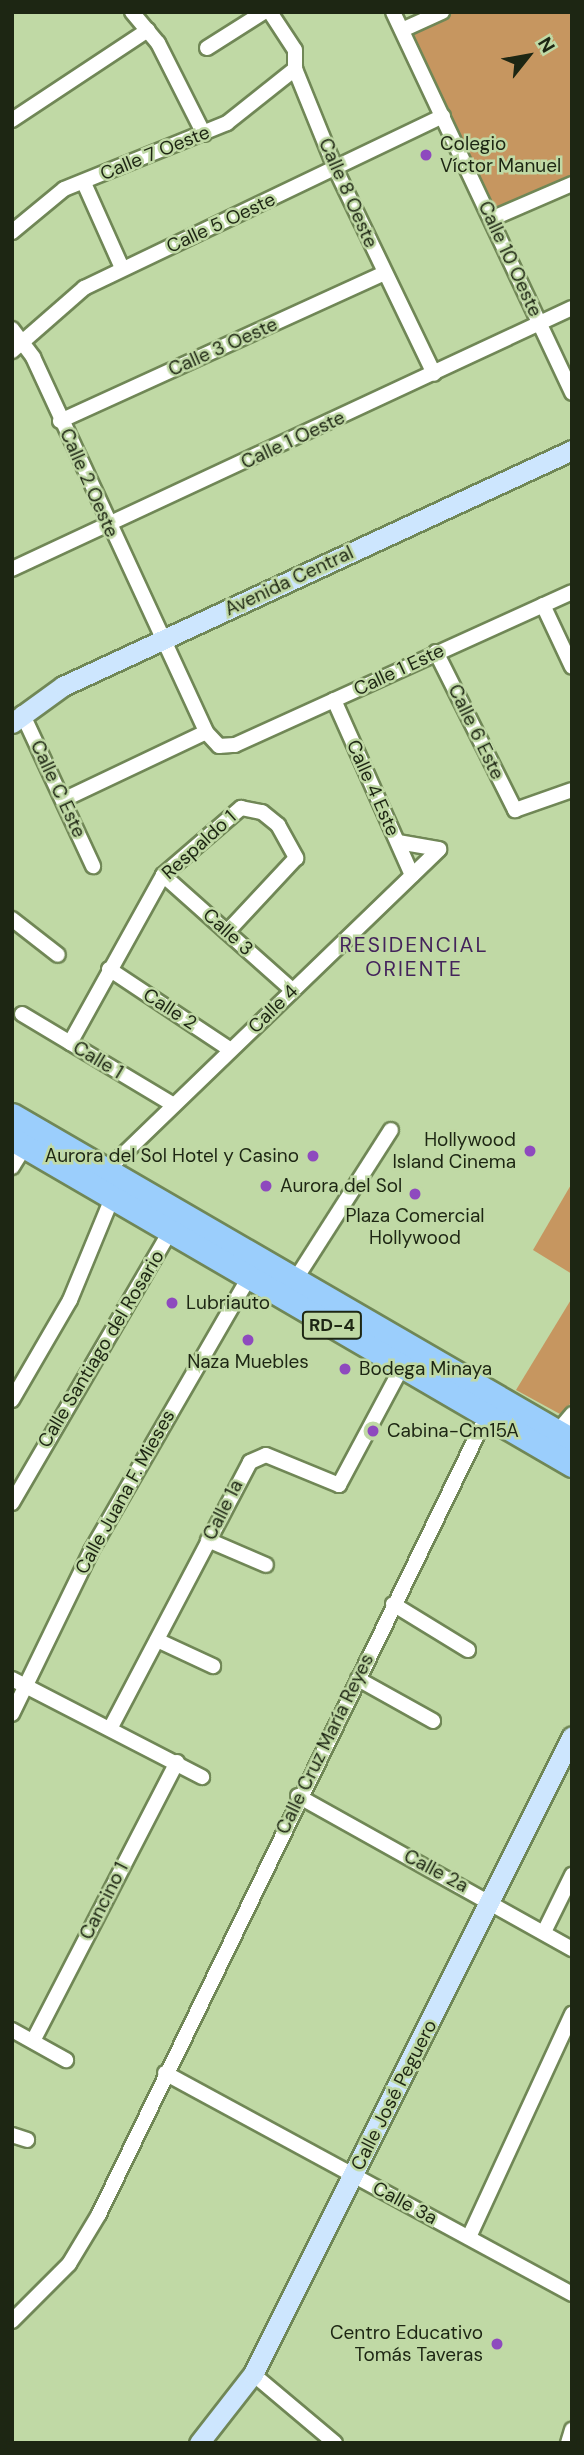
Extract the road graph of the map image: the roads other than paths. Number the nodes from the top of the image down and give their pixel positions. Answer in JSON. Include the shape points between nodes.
{"nodes":[{"id":1,"x":132,"y":12,"type":"edge"},
{"id":2,"x":264,"y":12,"type":"edge"},
{"id":3,"x":270,"y":12,"type":"edge"},
{"id":4,"x":393,"y":12,"type":"edge"},
{"id":5,"x":442,"y":12,"type":"edge"},
{"id":6,"x":148,"y":30,"type":"junction"},
{"id":7,"x":402,"y":30,"type":"junction"},
{"id":8,"x":207,"y":48,"type":"dead end"},
{"id":9,"x":295,"y":69,"type":"junction"},
{"id":10,"x":443,"y":116,"type":"junction"},
{"id":11,"x":12,"y":120,"type":"edge"},
{"id":12,"x":204,"y":134,"type":"junction"},
{"id":13,"x":336,"y":170,"type":"junction"},
{"id":14,"x":84,"y":183,"type":"junction"},
{"id":15,"x":572,"y":184,"type":"edge"},
{"id":16,"x":491,"y":219,"type":"junction"},
{"id":17,"x":12,"y":232,"type":"edge"},
{"id":18,"x":122,"y":268,"type":"junction"},
{"id":19,"x":385,"y":274,"type":"junction"},
{"id":20,"x":572,"y":308,"type":"edge"},
{"id":21,"x":540,"y":322,"type":"junction"},
{"id":22,"x":12,"y":329,"type":"edge"},
{"id":23,"x":17,"y":345,"type":"edge"},
{"id":24,"x":433,"y":374,"type":"junction"},
{"id":25,"x":572,"y":393,"type":"edge"},
{"id":26,"x":60,"y":421,"type":"junction"},
{"id":27,"x":572,"y":450,"type":"edge"},
{"id":28,"x":108,"y":527,"type":"junction"},
{"id":29,"x":12,"y":569,"type":"edge"},
{"id":30,"x":572,"y":592,"type":"edge"},
{"id":31,"x":543,"y":605,"type":"junction"},
{"id":32,"x":162,"y":640,"type":"junction"},
{"id":33,"x":436,"y":652,"type":"junction"},
{"id":34,"x":572,"y":667,"type":"edge"},
{"id":35,"x":334,"y":700,"type":"junction"},
{"id":36,"x":17,"y":718,"type":"edge"},
{"id":37,"x":206,"y":732,"type":"junction"},
{"id":38,"x":572,"y":790,"type":"edge"},
{"id":39,"x":65,"y":799,"type":"junction"},
{"id":40,"x":398,"y":842,"type":"junction"},
{"id":41,"x":93,"y":866,"type":"dead end"},
{"id":42,"x":163,"y":875,"type":"junction"},
{"id":43,"x":412,"y":875,"type":"junction"},
{"id":44,"x":12,"y":919,"type":"edge"},
{"id":45,"x":227,"y":932,"type":"junction"},
{"id":46,"x":58,"y":955,"type":"dead end"},
{"id":47,"x":109,"y":969,"type":"junction"},
{"id":48,"x":292,"y":990,"type":"junction"},
{"id":49,"x":22,"y":1014,"type":"dead end"},
{"id":50,"x":70,"y":1043,"type":"junction"},
{"id":51,"x":232,"y":1050,"type":"junction"},
{"id":52,"x":174,"y":1105,"type":"junction"},
{"id":53,"x":12,"y":1115,"type":"edge"},
{"id":54,"x":391,"y":1130,"type":"dead end"},
{"id":55,"x":19,"y":1142,"type":"edge"},
{"id":56,"x":12,"y":1167,"type":"edge"},
{"id":57,"x":100,"y":1177,"type":"junction"},
{"id":58,"x":112,"y":1198,"type":"junction"},
{"id":59,"x":170,"y":1231,"type":"junction"},
{"id":60,"x":249,"y":1277,"type":"junction"},
{"id":61,"x":295,"y":1280,"type":"junction"},
{"id":62,"x":401,"y":1367,"type":"junction"},
{"id":63,"x":12,"y":1400,"type":"edge"},
{"id":64,"x":486,"y":1416,"type":"junction"},
{"id":65,"x":561,"y":1434,"type":"edge"},
{"id":66,"x":572,"y":1465,"type":"edge"},
{"id":67,"x":12,"y":1503,"type":"edge"},
{"id":68,"x":208,"y":1540,"type":"junction"},
{"id":69,"x":266,"y":1565,"type":"dead end"},
{"id":70,"x":393,"y":1604,"type":"junction"},
{"id":71,"x":158,"y":1640,"type":"junction"},
{"id":72,"x":468,"y":1650,"type":"dead end"},
{"id":73,"x":213,"y":1666,"type":"dead end"},
{"id":74,"x":358,"y":1679,"type":"junction"},
{"id":75,"x":19,"y":1682,"type":"edge"},
{"id":76,"x":12,"y":1714,"type":"edge"},
{"id":77,"x":433,"y":1721,"type":"dead end"},
{"id":78,"x":111,"y":1727,"type":"junction"},
{"id":79,"x":572,"y":1736,"type":"edge"},
{"id":80,"x":177,"y":1762,"type":"junction"},
{"id":81,"x":202,"y":1777,"type":"dead end"},
{"id":82,"x":298,"y":1796,"type":"junction"},
{"id":83,"x":572,"y":1875,"type":"edge"},
{"id":84,"x":491,"y":1901,"type":"junction"},
{"id":85,"x":544,"y":1932,"type":"junction"},
{"id":86,"x":572,"y":1949,"type":"edge"},
{"id":87,"x":572,"y":2014,"type":"edge"},
{"id":88,"x":12,"y":2030,"type":"edge"},
{"id":89,"x":33,"y":2041,"type":"junction"},
{"id":90,"x":66,"y":2060,"type":"dead end"},
{"id":91,"x":165,"y":2073,"type":"junction"},
{"id":92,"x":12,"y":2135,"type":"edge"},
{"id":93,"x":27,"y":2140,"type":"dead end"},
{"id":94,"x":353,"y":2175,"type":"junction"},
{"id":95,"x":468,"y":2237,"type":"junction"},
{"id":96,"x":572,"y":2294,"type":"edge"},
{"id":97,"x":12,"y":2321,"type":"edge"},
{"id":98,"x":253,"y":2374,"type":"junction"},
{"id":99,"x":572,"y":2430,"type":"edge"},
{"id":100,"x":199,"y":2443,"type":"edge"},
{"id":101,"x":335,"y":2443,"type":"edge"},
{"id":102,"x":568,"y":2443,"type":"edge"}],
"edges":[{"from":1,"to":6,"type":"street"},
{"from":2,"to":8,"type":"street"},
{"from":3,"to":9,"type":"street","name":"Calle 8 Oeste","via":[[295,50]]},
{"from":4,"to":7,"type":"street","name":"Calle 10 Oeste"},
{"from":5,"to":7,"type":"street"},
{"from":6,"to":11,"type":"street"},
{"from":6,"to":12,"type":"street"},
{"from":7,"to":10,"type":"street","name":"Calle 10 Oeste"},
{"from":9,"to":12,"type":"street","name":"Calle 7 Oeste"},
{"from":9,"to":13,"type":"street","name":"Calle 8 Oeste"},
{"from":10,"to":13,"type":"street","name":"Calle 5 Oeste"},
{"from":10,"to":16,"type":"street","name":"Calle 10 Oeste"},
{"from":12,"to":14,"type":"street","name":"Calle 7 Oeste"},
{"from":13,"to":18,"type":"street","name":"Calle 5 Oeste"},
{"from":13,"to":19,"type":"street","name":"Calle 8 Oeste"},
{"from":14,"to":17,"type":"street","name":"Calle 7 Oeste","via":[[50,198]]},
{"from":14,"to":18,"type":"street"},
{"from":15,"to":16,"type":"street"},
{"from":16,"to":21,"type":"street","name":"Calle 10 Oeste"},
{"from":18,"to":23,"type":"street","name":"Calle 5 Oeste","via":[[68,297]]},
{"from":19,"to":24,"type":"street","name":"Calle 8 Oeste"},
{"from":19,"to":26,"type":"street","name":"Calle 3 Oeste"},
{"from":20,"to":21,"type":"street","name":"Calle 1 Oeste"},
{"from":21,"to":24,"type":"street","name":"Calle 1 Oeste"},
{"from":21,"to":25,"type":"street","name":"Calle 10 Oeste"},
{"from":22,"to":23,"type":"street","name":"Calle 2 Oeste"},
{"from":23,"to":26,"type":"street","name":"Calle 2 Oeste"},
{"from":24,"to":28,"type":"street","name":"Calle 1 Oeste"},
{"from":26,"to":28,"type":"street","name":"Calle 2 Oeste"},
{"from":27,"to":32,"type":"main road","name":"Avenida Central"},
{"from":28,"to":29,"type":"street","name":"Calle 1 Oeste"},
{"from":28,"to":32,"type":"street","name":"Calle 2 Oeste"},
{"from":30,"to":31,"type":"street","name":"Calle 1 Este"},
{"from":31,"to":33,"type":"street","name":"Calle 1 Este"},
{"from":31,"to":34,"type":"street"},
{"from":32,"to":36,"type":"main road","name":"Avenida Central","via":[[63,686]]},
{"from":32,"to":37,"type":"street","name":"Calle 2 Oeste"},
{"from":33,"to":35,"type":"street","name":"Calle 1 Este"},
{"from":33,"to":38,"type":"street","name":"Calle 6 Este","via":[[516,812]]},
{"from":35,"to":37,"type":"street","name":"Calle 1 Este","via":[[227,747]]},
{"from":35,"to":40,"type":"street","name":"Calle 4 Este"},
{"from":36,"to":39,"type":"street","name":"Calle C Este"},
{"from":37,"to":39,"type":"street"},
{"from":39,"to":41,"type":"street","name":"Calle C Este"},
{"from":40,"to":43,"type":"street","name":"Calle 4 Este"},
{"from":40,"to":43,"type":"street","name":"Calle 4","via":[[439,849]]},
{"from":42,"to":45,"type":"street","name":"Calle 3"},
{"from":42,"to":45,"type":"street","name":"Respaldo 1","via":[[231,811],[262,812],[278,825],[296,858],[294,867]]},
{"from":42,"to":47,"type":"street","name":"Respaldo 1"},
{"from":43,"to":48,"type":"street","name":"Calle 4"},
{"from":44,"to":46,"type":"street"},
{"from":45,"to":48,"type":"street","name":"Calle 3"},
{"from":47,"to":50,"type":"street","name":"Respaldo 1"},
{"from":47,"to":51,"type":"street","name":"Calle 2"},
{"from":48,"to":51,"type":"street","name":"Calle 4"},
{"from":49,"to":50,"type":"street","name":"Calle 1"},
{"from":50,"to":52,"type":"street","name":"Calle 1"},
{"from":51,"to":52,"type":"street","name":"Calle 4"},
{"from":52,"to":57,"type":"street","name":"Calle 4"},
{"from":53,"to":57,"type":"main road","number":"RD-4"},
{"from":54,"to":61,"type":"street"},
{"from":55,"to":56,"type":"street"},
{"from":55,"to":57,"type":"main road","number":"RD-4"},
{"from":57,"to":58,"type":"main road","number":"RD-4"},
{"from":57,"to":61,"type":"main road","number":"RD-4"},
{"from":58,"to":59,"type":"main road","number":"RD-4"},
{"from":58,"to":63,"type":"street","via":[[70,1300]]},
{"from":59,"to":60,"type":"main road","number":"RD-4"},
{"from":59,"to":67,"type":"street","name":"Calle Santiago del Rosario"},
{"from":60,"to":62,"type":"main road","number":"RD-4"},
{"from":60,"to":75,"type":"street","name":"Calle Juana F. Mieses"},
{"from":61,"to":65,"type":"main road","number":"RD-4"},
{"from":62,"to":64,"type":"main road","number":"RD-4"},
{"from":62,"to":68,"type":"street","name":"Calle 1a","via":[[338,1485],[266,1455],[241,1474]]},
{"from":64,"to":65,"type":"main road","number":"RD-4"},
{"from":64,"to":70,"type":"street","name":"Calle Cruz María Reyes"},
{"from":65,"to":66,"type":"main road","number":"RD-4"},
{"from":68,"to":69,"type":"street"},
{"from":68,"to":71,"type":"street","name":"Calle 1a"},
{"from":70,"to":72,"type":"street"},
{"from":70,"to":74,"type":"street","name":"Calle Cruz María Reyes"},
{"from":71,"to":73,"type":"street"},
{"from":71,"to":78,"type":"street","name":"Calle 1a"},
{"from":74,"to":77,"type":"street"},
{"from":74,"to":82,"type":"street","name":"Calle Cruz María Reyes"},
{"from":75,"to":76,"type":"street","name":"Calle Juana F. Mieses"},
{"from":75,"to":78,"type":"street"},
{"from":78,"to":80,"type":"street"},
{"from":79,"to":84,"type":"main road","name":"Calle José Peguero"},
{"from":80,"to":81,"type":"street"},
{"from":80,"to":89,"type":"street","name":"Cancino 1"},
{"from":82,"to":84,"type":"street","name":"Calle 2a"},
{"from":82,"to":91,"type":"street","name":"Calle Cruz María Reyes"},
{"from":83,"to":85,"type":"street"},
{"from":84,"to":85,"type":"street","name":"Calle 2a"},
{"from":84,"to":94,"type":"main road","name":"Calle José Peguero"},
{"from":85,"to":86,"type":"street","name":"Calle 2a"},
{"from":87,"to":95,"type":"street"},
{"from":88,"to":89,"type":"street"},
{"from":89,"to":90,"type":"street"},
{"from":91,"to":94,"type":"street","name":"Calle 3a"},
{"from":91,"to":97,"type":"street","name":"Calle Cruz María Reyes","via":[[69,2264]]},
{"from":92,"to":93,"type":"street"},
{"from":94,"to":95,"type":"street","name":"Calle 3a"},
{"from":94,"to":98,"type":"main road","name":"Calle José Peguero"},
{"from":95,"to":96,"type":"street","name":"Calle 3a"},
{"from":98,"to":100,"type":"main road","name":"Calle José Peguero"},
{"from":98,"to":101,"type":"street"},
{"from":99,"to":102,"type":"street"}]}
